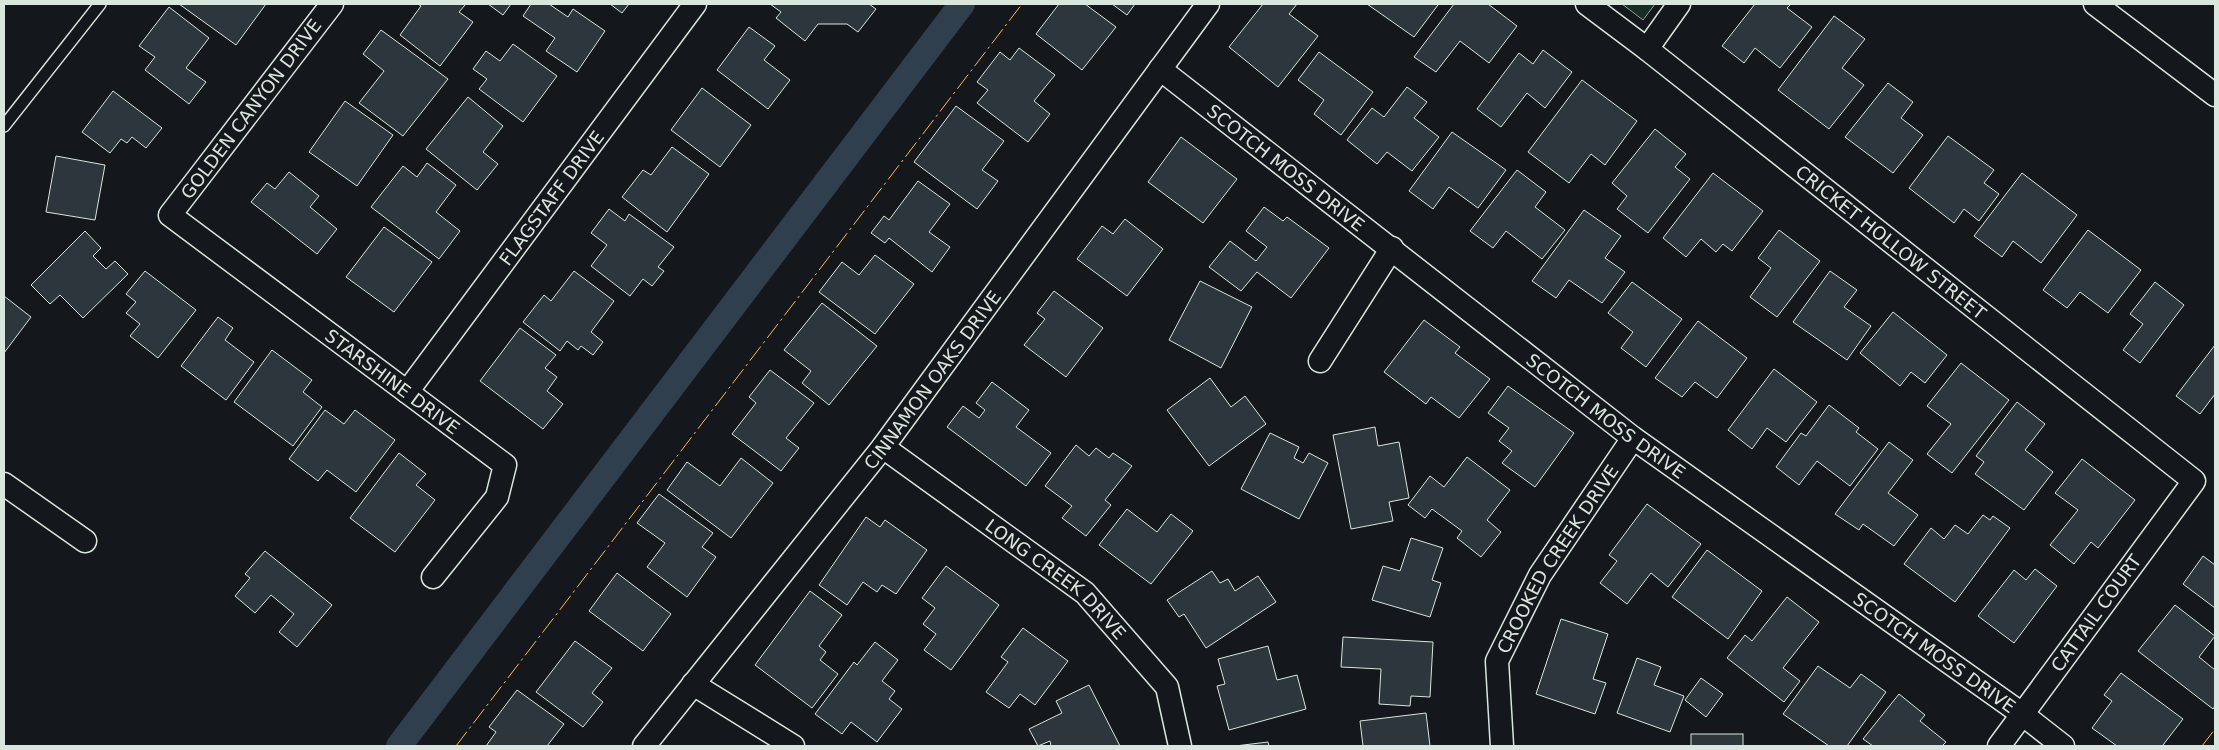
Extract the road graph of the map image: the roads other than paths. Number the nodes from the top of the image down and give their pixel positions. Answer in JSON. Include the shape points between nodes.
{"nodes":[{"id":1,"x":100,"y":4,"type":"edge"},
{"id":2,"x":332,"y":4,"type":"edge"},
{"id":3,"x":695,"y":4,"type":"edge"},
{"id":4,"x":1208,"y":4,"type":"edge"},
{"id":5,"x":1587,"y":4,"type":"edge"},
{"id":6,"x":1679,"y":4,"type":"edge"},
{"id":7,"x":2095,"y":4,"type":"edge"},
{"id":8,"x":1647,"y":49,"type":"junction"},
{"id":9,"x":1160,"y":69,"type":"junction"},
{"id":10,"x":2215,"y":95,"type":"edge"},
{"id":11,"x":4,"y":126,"type":"edge"},
{"id":12,"x":170,"y":215,"type":"joint"},
{"id":13,"x":1392,"y":248,"type":"junction"},
{"id":14,"x":1320,"y":361,"type":"dead end"},
{"id":15,"x":407,"y":392,"type":"junction"},
{"id":16,"x":1633,"y":438,"type":"junction"},
{"id":17,"x":883,"y":447,"type":"junction"},
{"id":18,"x":2194,"y":481,"type":"joint"},
{"id":19,"x":4,"y":484,"type":"edge"},
{"id":20,"x":85,"y":541,"type":"dead end"},
{"id":21,"x":433,"y":577,"type":"dead end"},
{"id":22,"x":693,"y":684,"type":"junction"},
{"id":23,"x":2022,"y":714,"type":"junction"},
{"id":24,"x":644,"y":746,"type":"edge"},
{"id":25,"x":793,"y":746,"type":"edge"},
{"id":26,"x":1180,"y":746,"type":"edge"},
{"id":27,"x":1502,"y":746,"type":"edge"},
{"id":28,"x":1999,"y":746,"type":"edge"},
{"id":29,"x":2063,"y":746,"type":"edge"}],
"edges":[{"from":1,"to":11,"type":"lane"},
{"from":2,"to":12,"type":"street","name":"GOLDEN CANYON DRIVE"},
{"from":3,"to":15,"type":"street","name":"FLAGSTAFF DRIVE"},
{"from":4,"to":9,"type":"street","name":"CINNAMON OAKS DRIVE"},
{"from":5,"to":8,"type":"street","name":"CRICKET HOLLOW STREET"},
{"from":6,"to":8,"type":"street"},
{"from":7,"to":10,"type":"street"},
{"from":8,"to":18,"type":"street","name":"CRICKET HOLLOW STREET"},
{"from":9,"to":13,"type":"street","name":"SCOTCH MOSS DRIVE"},
{"from":9,"to":17,"type":"street","name":"CINNAMON OAKS DRIVE"},
{"from":12,"to":15,"type":"street","name":"STARSHINE DRIVE"},
{"from":13,"to":14,"type":"street"},
{"from":13,"to":16,"type":"street","name":"SCOTCH MOSS DRIVE"},
{"from":15,"to":21,"type":"street","name":"STARSHINE DRIVE","via":[[505,465],[497,497]]},
{"from":16,"to":23,"type":"street","name":"SCOTCH MOSS DRIVE"},
{"from":16,"to":27,"type":"street","name":"CROOKED CREEK DRIVE","via":[[1540,576],[1498,660]]},
{"from":17,"to":22,"type":"street","name":"CINNAMON OAKS DRIVE"},
{"from":17,"to":26,"type":"street","name":"LONG CREEK DRIVE","via":[[1085,593],[1167,687]]},
{"from":18,"to":23,"type":"street","name":"CATTAIL COURT"},
{"from":19,"to":20,"type":"street"},
{"from":22,"to":24,"type":"street","name":"CINNAMON OAKS DRIVE"},
{"from":22,"to":25,"type":"street"},
{"from":23,"to":28,"type":"street","name":"CATTAIL COURT"},
{"from":23,"to":29,"type":"street","name":"SCOTCH MOSS DRIVE"}]}
